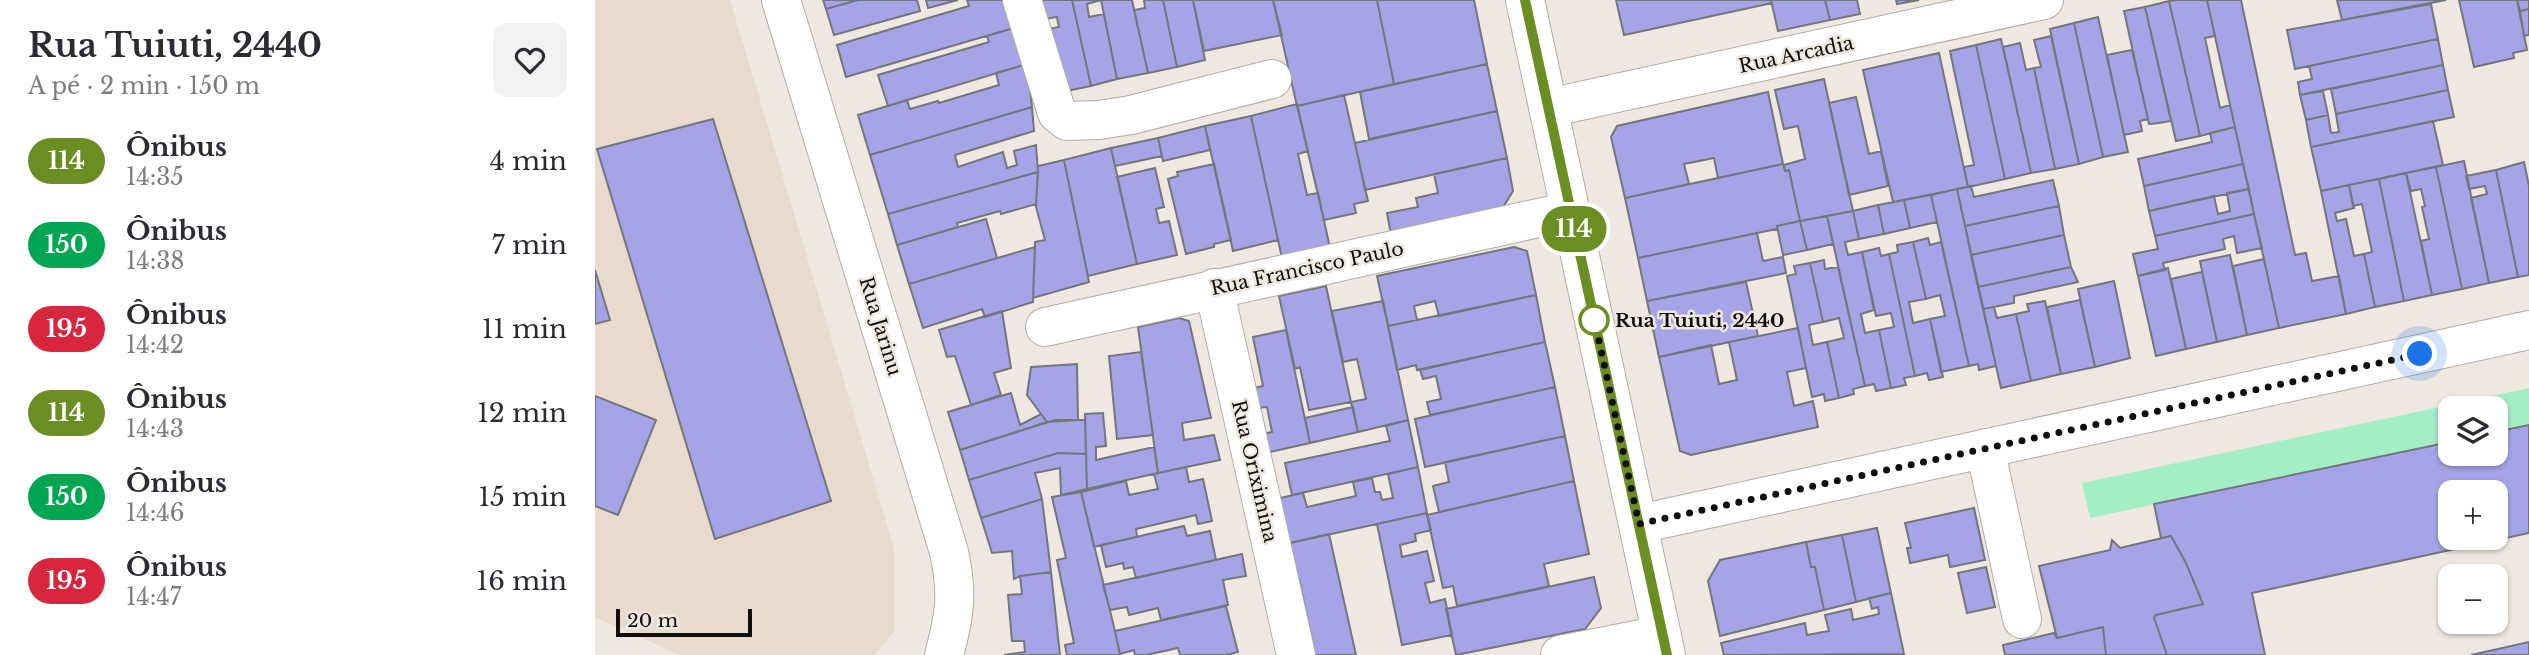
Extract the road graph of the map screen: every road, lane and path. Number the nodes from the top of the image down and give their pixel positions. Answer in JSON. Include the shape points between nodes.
{"nodes":[{"id":1,"x":781,"y":0,"type":"edge"},
{"id":2,"x":1022,"y":0,"type":"edge"},
{"id":3,"x":1525,"y":0,"type":"edge"},
{"id":4,"x":2044,"y":0,"type":"edge"},
{"id":5,"x":1272,"y":79,"type":"dead end"},
{"id":6,"x":1548,"y":108,"type":"junction"},
{"id":7,"x":1570,"y":211,"type":"junction"},
{"id":8,"x":1215,"y":288,"type":"junction"},
{"id":9,"x":1045,"y":327,"type":"dead end"},
{"id":10,"x":2529,"y":330,"type":"edge"},
{"id":11,"x":1985,"y":448,"type":"junction"},
{"id":12,"x":1639,"y":524,"type":"junction"},
{"id":13,"x":2022,"y":619,"type":"dead end"},
{"id":14,"x":1664,"y":645,"type":"edge"},
{"id":15,"x":944,"y":655,"type":"edge"},
{"id":16,"x":1296,"y":655,"type":"edge"},
{"id":17,"x":1560,"y":655,"type":"edge"}],
"edges":[{"from":1,"to":15,"type":"street","name":"Rua Jarinu","via":[[949,552],[955,601]]},
{"from":2,"to":5,"type":"street","via":[[1057,113],[1067,121],[1131,115]]},
{"from":3,"to":6,"type":"street"},
{"from":4,"to":6,"type":"street","name":"Rua Arcadia"},
{"from":6,"to":7,"type":"street"},
{"from":7,"to":8,"type":"street","name":"Rua Francisco Paulo"},
{"from":7,"to":12,"type":"street"},
{"from":8,"to":9,"type":"street","name":"Rua Francisco Paulo"},
{"from":8,"to":16,"type":"street","name":"Rua Oriximina"},
{"from":10,"to":11,"type":"street"},
{"from":11,"to":12,"type":"street"},
{"from":11,"to":13,"type":"street"},
{"from":12,"to":14,"type":"street"},
{"from":14,"to":17,"type":"street"}]}
